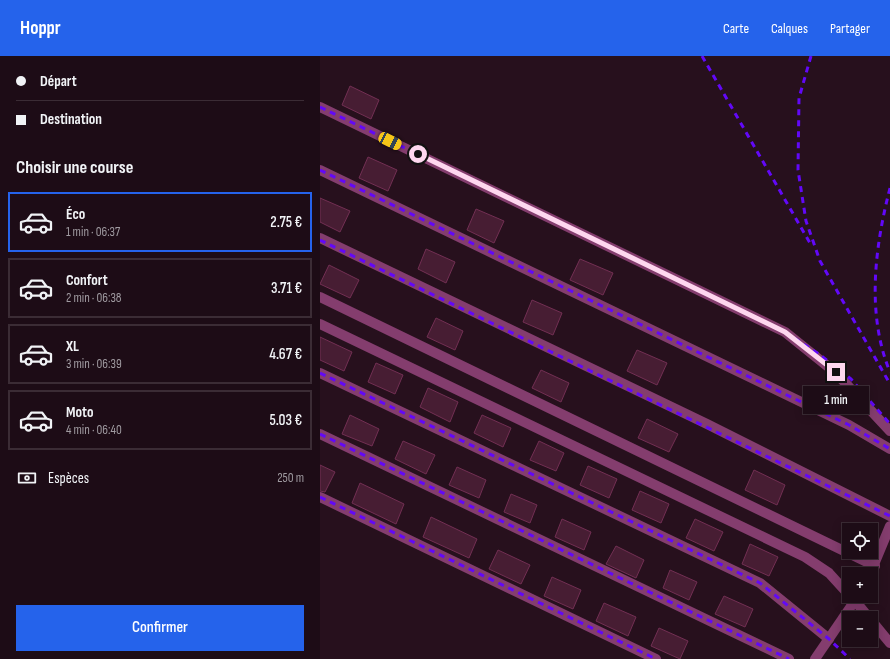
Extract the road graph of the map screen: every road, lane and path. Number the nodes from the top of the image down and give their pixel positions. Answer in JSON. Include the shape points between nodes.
{"nodes":[{"id":1,"x":320,"y":107,"type":"edge"},
{"id":2,"x":320,"y":170,"type":"edge"},
{"id":3,"x":320,"y":238,"type":"edge"},
{"id":4,"x":320,"y":297,"type":"edge"},
{"id":5,"x":320,"y":324,"type":"edge"},
{"id":6,"x":320,"y":373,"type":"edge"},
{"id":7,"x":890,"y":431,"type":"edge"},
{"id":8,"x":320,"y":434,"type":"edge"},
{"id":9,"x":890,"y":450,"type":"edge"},
{"id":10,"x":320,"y":497,"type":"edge"},
{"id":11,"x":890,"y":516,"type":"edge"},
{"id":12,"x":890,"y":526,"type":"edge"},
{"id":13,"x":867,"y":567,"type":"edge"},
{"id":14,"x":874,"y":567,"type":"edge"},
{"id":15,"x":842,"y":586,"type":"edge"},
{"id":16,"x":850,"y":603,"type":"edge"},
{"id":17,"x":858,"y":603,"type":"edge"},
{"id":18,"x":864,"y":611,"type":"edge"},
{"id":19,"x":878,"y":628,"type":"edge"},
{"id":20,"x":829,"y":639,"type":"junction"},
{"id":21,"x":890,"y":643,"type":"edge"},
{"id":22,"x":656,"y":659,"type":"edge"},
{"id":23,"x":789,"y":659,"type":"edge"},
{"id":24,"x":815,"y":659,"type":"edge"}],
"edges":[{"from":1,"to":7,"type":"lane","via":[[785,332],[836,372]]},
{"from":2,"to":9,"type":"lane","via":[[849,425]]},
{"from":3,"to":11,"type":"lane","via":[[707,424]]},
{"from":4,"to":13,"type":"lane"},
{"from":5,"to":15,"type":"lane","via":[[805,557],[829,573]]},
{"from":6,"to":20,"type":"lane","via":[[760,583]]},
{"from":8,"to":23,"type":"lane"},
{"from":10,"to":22,"type":"lane"},
{"from":12,"to":14,"type":"lane"},
{"from":16,"to":20,"type":"lane"},
{"from":17,"to":18,"type":"lane"},
{"from":19,"to":21,"type":"lane"},
{"from":20,"to":24,"type":"lane"}]}
